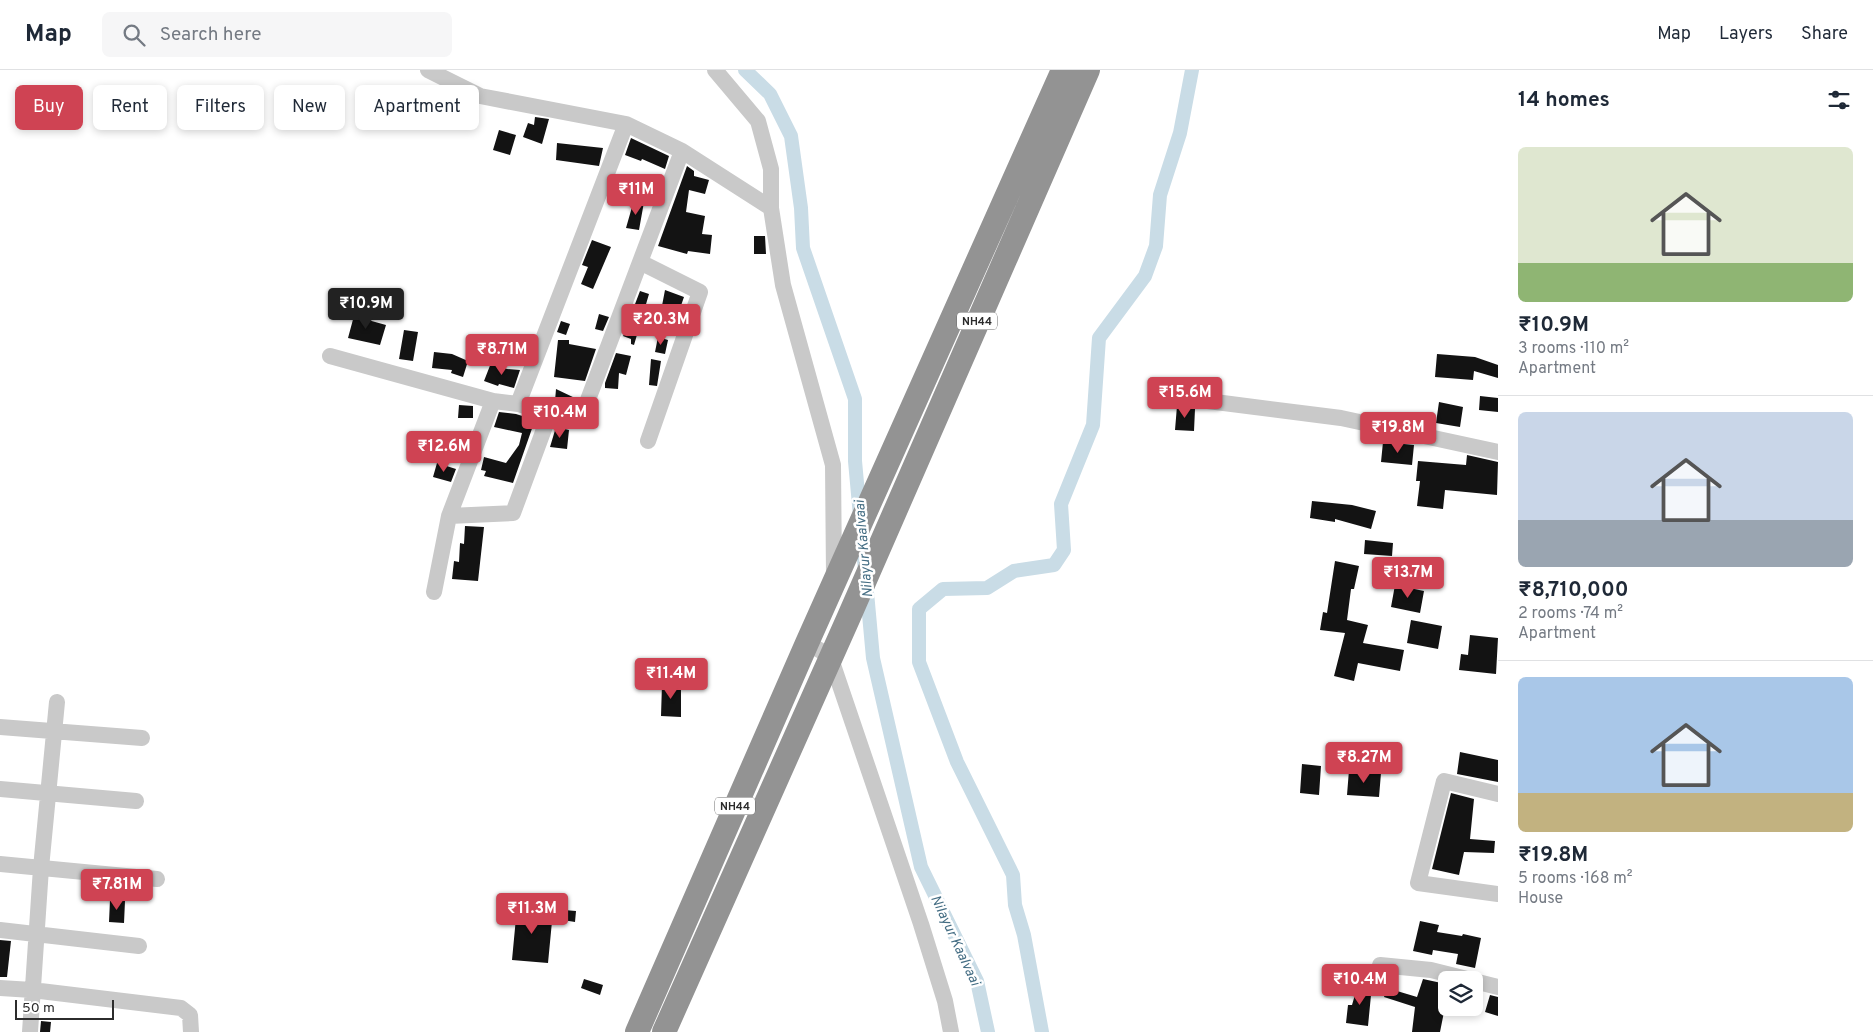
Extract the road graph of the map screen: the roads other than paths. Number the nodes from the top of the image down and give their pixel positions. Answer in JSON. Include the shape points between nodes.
{"nodes":[{"id":1,"x":428,"y":70,"type":"edge"},
{"id":2,"x":715,"y":70,"type":"edge"},
{"id":3,"x":1063,"y":70,"type":"edge"},
{"id":4,"x":1088,"y":70,"type":"edge"},
{"id":5,"x":626,"y":124,"type":"junction"},
{"id":6,"x":682,"y":150,"type":"junction"},
{"id":7,"x":771,"y":208,"type":"junction"},
{"id":8,"x":640,"y":262,"type":"junction"},
{"id":9,"x":330,"y":356,"type":"dead end"},
{"id":10,"x":1192,"y":399,"type":"dead end"},
{"id":11,"x":493,"y":401,"type":"junction"},
{"id":12,"x":518,"y":404,"type":"junction"},
{"id":13,"x":550,"y":413,"type":"junction"},
{"id":14,"x":648,"y":441,"type":"dead end"},
{"id":15,"x":1498,"y":452,"type":"edge"},
{"id":16,"x":449,"y":516,"type":"junction"},
{"id":17,"x":834,"y":582,"type":"junction"},
{"id":18,"x":434,"y":592,"type":"dead end"},
{"id":19,"x":807,"y":643,"type":"junction"},
{"id":20,"x":830,"y":656,"type":"junction"},
{"id":21,"x":58,"y":702,"type":"dead end"},
{"id":22,"x":0,"y":727,"type":"edge"},
{"id":23,"x":55,"y":732,"type":"junction"},
{"id":24,"x":142,"y":738,"type":"dead end"},
{"id":25,"x":0,"y":790,"type":"edge"},
{"id":26,"x":49,"y":794,"type":"junction"},
{"id":27,"x":1498,"y":794,"type":"edge"},
{"id":28,"x":136,"y":801,"type":"dead end"},
{"id":29,"x":0,"y":864,"type":"edge"},
{"id":30,"x":41,"y":868,"type":"junction"},
{"id":31,"x":157,"y":879,"type":"dead end"},
{"id":32,"x":1498,"y":891,"type":"edge"},
{"id":33,"x":0,"y":930,"type":"edge"},
{"id":34,"x":35,"y":932,"type":"junction"},
{"id":35,"x":139,"y":946,"type":"dead end"},
{"id":36,"x":1380,"y":965,"type":"dead end"},
{"id":37,"x":1438,"y":972,"type":"edge"},
{"id":38,"x":1483,"y":983,"type":"edge"},
{"id":39,"x":1498,"y":987,"type":"edge"},
{"id":40,"x":0,"y":988,"type":"edge"},
{"id":41,"x":32,"y":990,"type":"junction"},
{"id":42,"x":30,"y":1032,"type":"edge"},
{"id":43,"x":191,"y":1032,"type":"edge"},
{"id":44,"x":637,"y":1032,"type":"edge"},
{"id":45,"x":664,"y":1032,"type":"edge"},
{"id":46,"x":951,"y":1032,"type":"edge"}],
"edges":[{"from":1,"to":5,"type":"street","via":[[480,96]]},
{"from":2,"to":7,"type":"street","via":[[758,121],[771,169]]},
{"from":3,"to":17,"type":"highway","number":"NH44"},
{"from":4,"to":20,"type":"highway","number":"NH44"},
{"from":5,"to":6,"type":"street"},
{"from":5,"to":12,"type":"street"},
{"from":6,"to":7,"type":"street"},
{"from":6,"to":8,"type":"street"},
{"from":7,"to":17,"type":"street","via":[[783,285],[833,465]]},
{"from":8,"to":13,"type":"street","via":[[583,413],[573,420]]},
{"from":8,"to":14,"type":"street","via":[[700,292]]},
{"from":9,"to":11,"type":"street"},
{"from":10,"to":15,"type":"street","via":[[1341,418]]},
{"from":11,"to":12,"type":"street"},
{"from":11,"to":16,"type":"street"},
{"from":12,"to":13,"type":"street"},
{"from":13,"to":16,"type":"street","via":[[512,513]]},
{"from":16,"to":18,"type":"street"},
{"from":17,"to":19,"type":"highway","number":"NH44"},
{"from":19,"to":20,"type":"street"},
{"from":19,"to":44,"type":"highway","number":"NH44"},
{"from":20,"to":45,"type":"highway","number":"NH44"},
{"from":20,"to":46,"type":"street","via":[[946,1001]]},
{"from":21,"to":23,"type":"street"},
{"from":22,"to":23,"type":"street"},
{"from":23,"to":24,"type":"street"},
{"from":23,"to":26,"type":"street"},
{"from":25,"to":26,"type":"street"},
{"from":26,"to":28,"type":"street"},
{"from":26,"to":30,"type":"street"},
{"from":27,"to":32,"type":"street","via":[[1444,781],[1418,882]]},
{"from":29,"to":30,"type":"street"},
{"from":30,"to":31,"type":"street"},
{"from":30,"to":34,"type":"street"},
{"from":33,"to":34,"type":"street"},
{"from":34,"to":35,"type":"street"},
{"from":34,"to":41,"type":"street"},
{"from":36,"to":37,"type":"street"},
{"from":38,"to":39,"type":"street"},
{"from":40,"to":41,"type":"street"},
{"from":41,"to":42,"type":"street"},
{"from":41,"to":43,"type":"street","via":[[181,1008],[190,1015]]}]}
